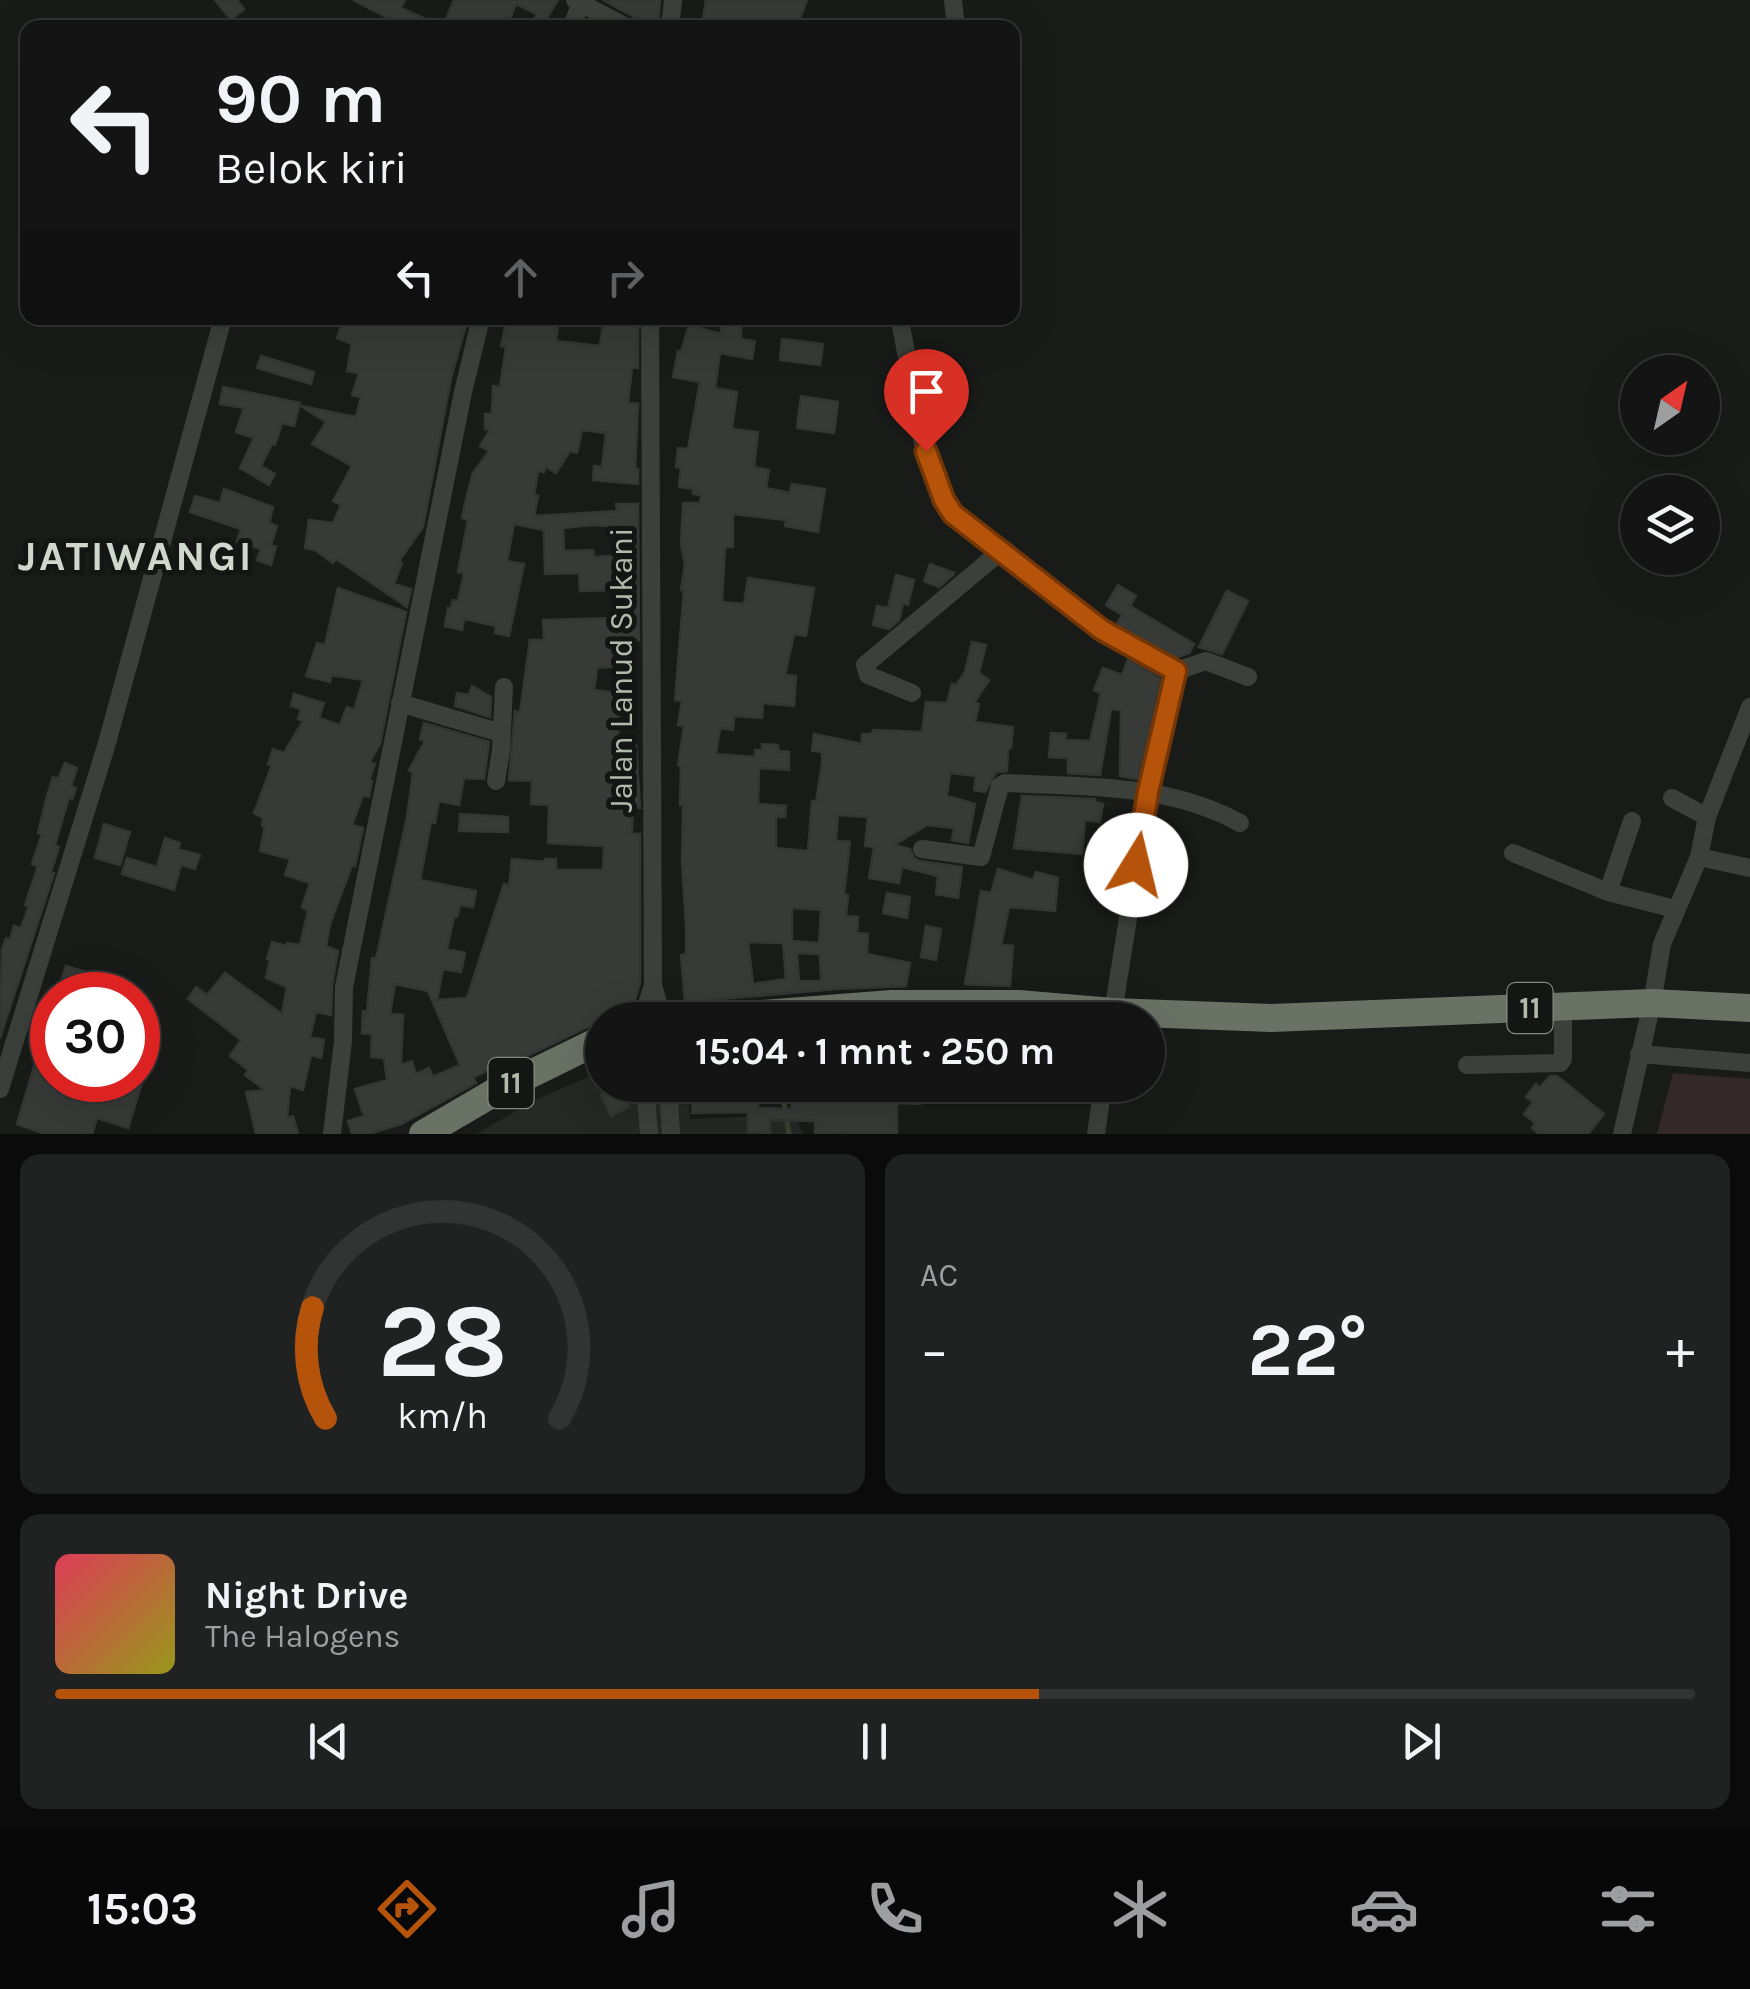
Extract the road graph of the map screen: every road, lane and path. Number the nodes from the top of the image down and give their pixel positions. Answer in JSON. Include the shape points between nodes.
{"nodes":[{"id":1,"x":578,"y":1,"type":"edge"},
{"id":2,"x":613,"y":20,"type":"edge"},
{"id":3,"x":221,"y":325,"type":"edge"},
{"id":4,"x":479,"y":325,"type":"edge"},
{"id":5,"x":650,"y":325,"type":"edge"},
{"id":6,"x":900,"y":325,"type":"edge"},
{"id":7,"x":1001,"y":551,"type":"junction"},
{"id":8,"x":1176,"y":671,"type":"junction"},
{"id":9,"x":1248,"y":677,"type":"dead end"},
{"id":10,"x":504,"y":687,"type":"dead end"},
{"id":11,"x":912,"y":693,"type":"dead end"},
{"id":12,"x":400,"y":703,"type":"junction"},
{"id":13,"x":1750,"y":707,"type":"edge"},
{"id":14,"x":502,"y":732,"type":"junction"},
{"id":15,"x":496,"y":782,"type":"dead end"},
{"id":16,"x":1148,"y":792,"type":"junction"},
{"id":17,"x":1672,"y":798,"type":"dead end"},
{"id":18,"x":1707,"y":817,"type":"junction"},
{"id":19,"x":1632,"y":821,"type":"dead end"},
{"id":20,"x":1240,"y":822,"type":"dead end"},
{"id":21,"x":922,"y":849,"type":"dead end"},
{"id":22,"x":1513,"y":853,"type":"dead end"},
{"id":23,"x":1698,"y":857,"type":"junction"},
{"id":24,"x":1750,"y":868,"type":"edge"},
{"id":25,"x":1608,"y":892,"type":"junction"},
{"id":26,"x":1674,"y":909,"type":"junction"},
{"id":27,"x":653,"y":985,"type":"junction"},
{"id":28,"x":648,"y":1002,"type":"edge"},
{"id":29,"x":658,"y":1002,"type":"edge"},
{"id":30,"x":1114,"y":1002,"type":"edge"},
{"id":31,"x":1652,"y":1003,"type":"junction"},
{"id":32,"x":1563,"y":1008,"type":"junction"},
{"id":33,"x":1750,"y":1008,"type":"edge"},
{"id":34,"x":1165,"y":1017,"type":"edge"},
{"id":35,"x":585,"y":1047,"type":"edge"},
{"id":36,"x":1640,"y":1054,"type":"junction"},
{"id":37,"x":1750,"y":1063,"type":"edge"},
{"id":38,"x":1467,"y":1065,"type":"dead end"},
{"id":39,"x":0,"y":1089,"type":"edge"},
{"id":40,"x":646,"y":1102,"type":"edge"},
{"id":41,"x":669,"y":1102,"type":"edge"},
{"id":42,"x":1100,"y":1102,"type":"edge"},
{"id":43,"x":332,"y":1134,"type":"edge"},
{"id":44,"x":423,"y":1134,"type":"edge"},
{"id":45,"x":649,"y":1134,"type":"edge"},
{"id":46,"x":670,"y":1134,"type":"edge"},
{"id":47,"x":1096,"y":1134,"type":"edge"},
{"id":48,"x":1622,"y":1134,"type":"edge"}],
"edges":[{"from":1,"to":2,"type":"street"},
{"from":3,"to":39,"type":"street","via":[[106,743]]},
{"from":4,"to":12,"type":"street"},
{"from":5,"to":27,"type":"street","name":"Jalan Lanud Sukani"},
{"from":6,"to":7,"type":"street","via":[[912,402],[944,500]]},
{"from":7,"to":8,"type":"street","via":[[1102,630]]},
{"from":7,"to":11,"type":"street","via":[[864,665],[868,675]]},
{"from":8,"to":9,"type":"street","via":[[1206,661]]},
{"from":8,"to":16,"type":"street"},
{"from":10,"to":14,"type":"street"},
{"from":12,"to":14,"type":"street"},
{"from":12,"to":43,"type":"street","via":[[344,987]]},
{"from":13,"to":18,"type":"street"},
{"from":14,"to":15,"type":"street"},
{"from":16,"to":20,"type":"street"},
{"from":16,"to":21,"type":"street","via":[[1005,782],[982,856]]},
{"from":16,"to":30,"type":"street"},
{"from":17,"to":18,"type":"street"},
{"from":18,"to":23,"type":"street"},
{"from":19,"to":25,"type":"street"},
{"from":22,"to":25,"type":"street"},
{"from":23,"to":24,"type":"street"},
{"from":23,"to":26,"type":"street"},
{"from":25,"to":26,"type":"street"},
{"from":26,"to":31,"type":"street"},
{"from":27,"to":28,"type":"street","name":"Jalan Lanud Sukani"},
{"from":27,"to":29,"type":"street"},
{"from":31,"to":32,"type":"highway","number":"11"},
{"from":31,"to":33,"type":"highway","number":"11"},
{"from":31,"to":36,"type":"street"},
{"from":32,"to":34,"type":"highway","number":"11"},
{"from":32,"to":38,"type":"street","via":[[1560,1064]]},
{"from":35,"to":44,"type":"highway","number":"11"},
{"from":36,"to":37,"type":"street"},
{"from":36,"to":48,"type":"street"},
{"from":40,"to":45,"type":"street"},
{"from":41,"to":46,"type":"street"},
{"from":42,"to":47,"type":"street"}]}
